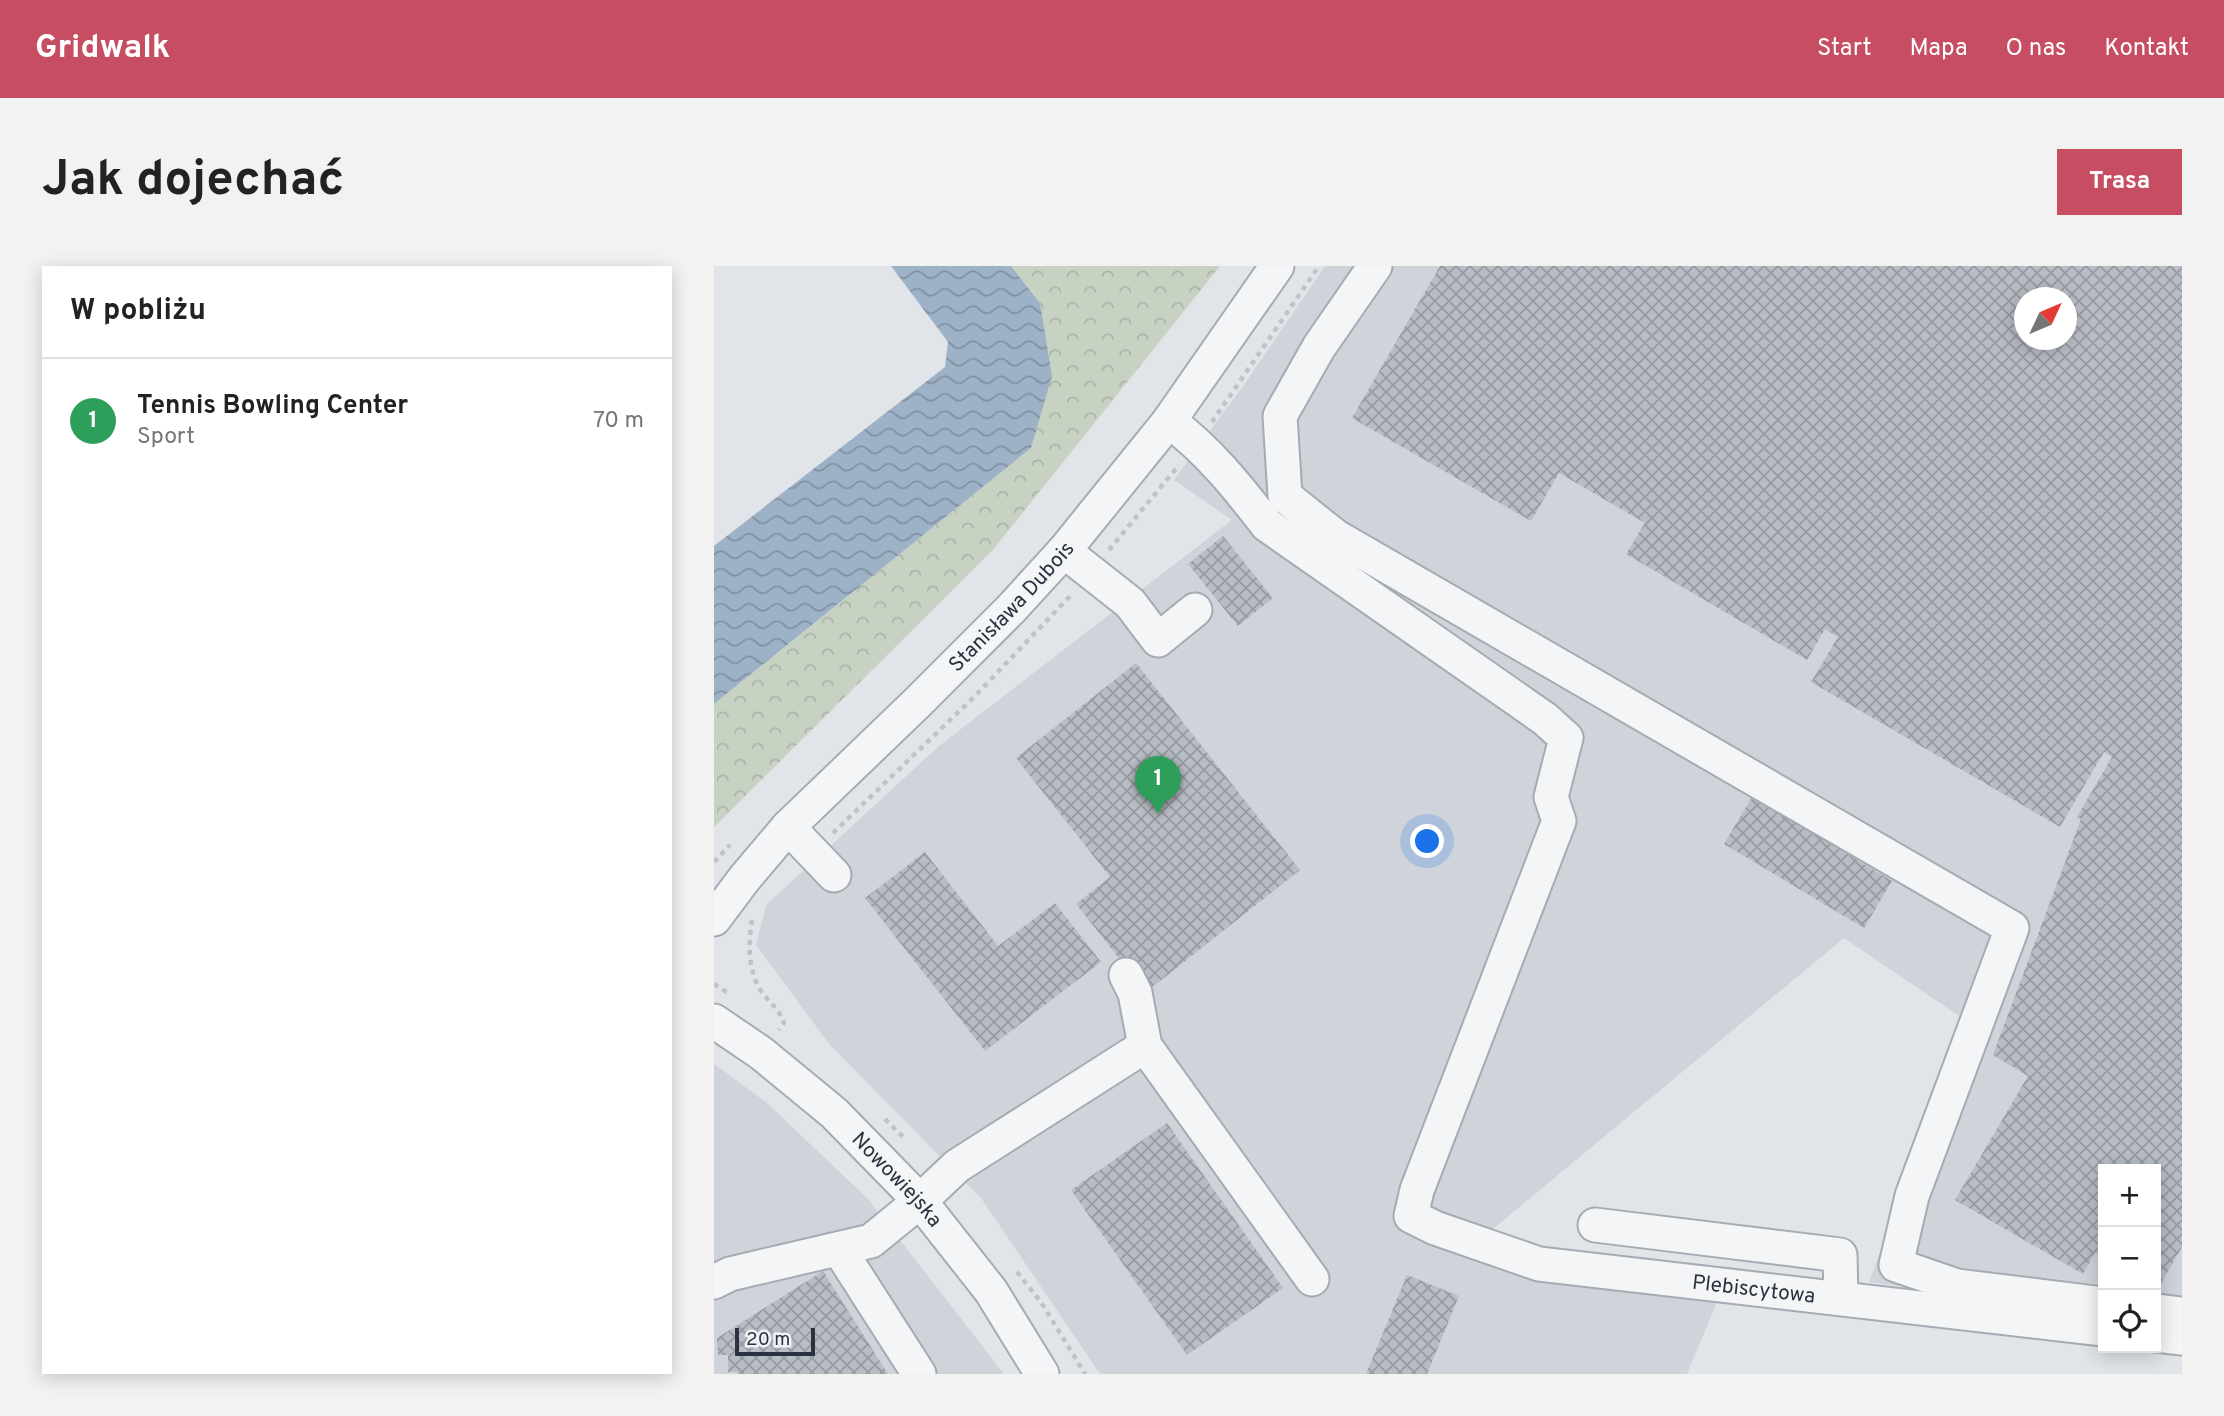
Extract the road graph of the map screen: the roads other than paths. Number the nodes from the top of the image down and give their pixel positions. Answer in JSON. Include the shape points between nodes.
{"nodes":[{"id":1,"x":1277,"y":266,"type":"edge"},
{"id":2,"x":1375,"y":266,"type":"edge"},
{"id":3,"x":1169,"y":421,"type":"junction"},
{"id":4,"x":1064,"y":551,"type":"junction"},
{"id":5,"x":1195,"y":610,"type":"dead end"},
{"id":6,"x":788,"y":827,"type":"junction"},
{"id":7,"x":834,"y":875,"type":"dead end"},
{"id":8,"x":714,"y":919,"type":"edge"},
{"id":9,"x":1126,"y":975,"type":"dead end"},
{"id":10,"x":714,"y":1021,"type":"edge"},
{"id":11,"x":1145,"y":1046,"type":"junction"},
{"id":12,"x":920,"y":1201,"type":"junction"},
{"id":13,"x":1595,"y":1225,"type":"dead end"},
{"id":14,"x":839,"y":1249,"type":"junction"},
{"id":15,"x":1312,"y":1279,"type":"dead end"},
{"id":16,"x":714,"y":1282,"type":"edge"},
{"id":17,"x":1841,"y":1298,"type":"junction"},
{"id":18,"x":2098,"y":1303,"type":"edge"},
{"id":19,"x":2161,"y":1312,"type":"edge"},
{"id":20,"x":2182,"y":1314,"type":"edge"},
{"id":21,"x":2098,"y":1328,"type":"edge"},
{"id":22,"x":2161,"y":1336,"type":"edge"},
{"id":23,"x":2182,"y":1338,"type":"edge"},
{"id":24,"x":919,"y":1374,"type":"edge"},
{"id":25,"x":1042,"y":1374,"type":"edge"}],
"edges":[{"from":1,"to":3,"type":"street","name":"Stanisława Dubois"},
{"from":2,"to":18,"type":"street","via":[[1318,347],[1280,416],[1285,496],[1335,536],[2012,928],[1912,1196],[1896,1265],[1956,1286]]},
{"from":3,"to":4,"type":"street","name":"Stanisława Dubois"},
{"from":3,"to":17,"type":"street","name":"Plebiscytowa","via":[[1196,442],[1267,524],[1566,738],[1551,797],[1559,821],[1422,1177],[1412,1216],[1539,1264]]},
{"from":4,"to":5,"type":"street","via":[[1130,603],[1158,640]]},
{"from":4,"to":6,"type":"street","name":"Stanisława Dubois","via":[[935,685]]},
{"from":6,"to":7,"type":"street"},
{"from":6,"to":8,"type":"street","name":"Stanisława Dubois"},
{"from":9,"to":11,"type":"street","via":[[1135,993]]},
{"from":10,"to":12,"type":"street","name":"Nowowiejska","via":[[834,1113]]},
{"from":11,"to":12,"type":"street","via":[[957,1166]]},
{"from":11,"to":15,"type":"street"},
{"from":12,"to":14,"type":"street","via":[[871,1241]]},
{"from":12,"to":25,"type":"street","name":"Nowowiejska","via":[[991,1291]]},
{"from":13,"to":17,"type":"street","via":[[1840,1255]]},
{"from":14,"to":16,"type":"street","via":[[730,1273]]},
{"from":14,"to":24,"type":"street"},
{"from":17,"to":21,"type":"street","name":"Plebiscytowa"},
{"from":19,"to":20,"type":"street"},
{"from":22,"to":23,"type":"street"}]}
